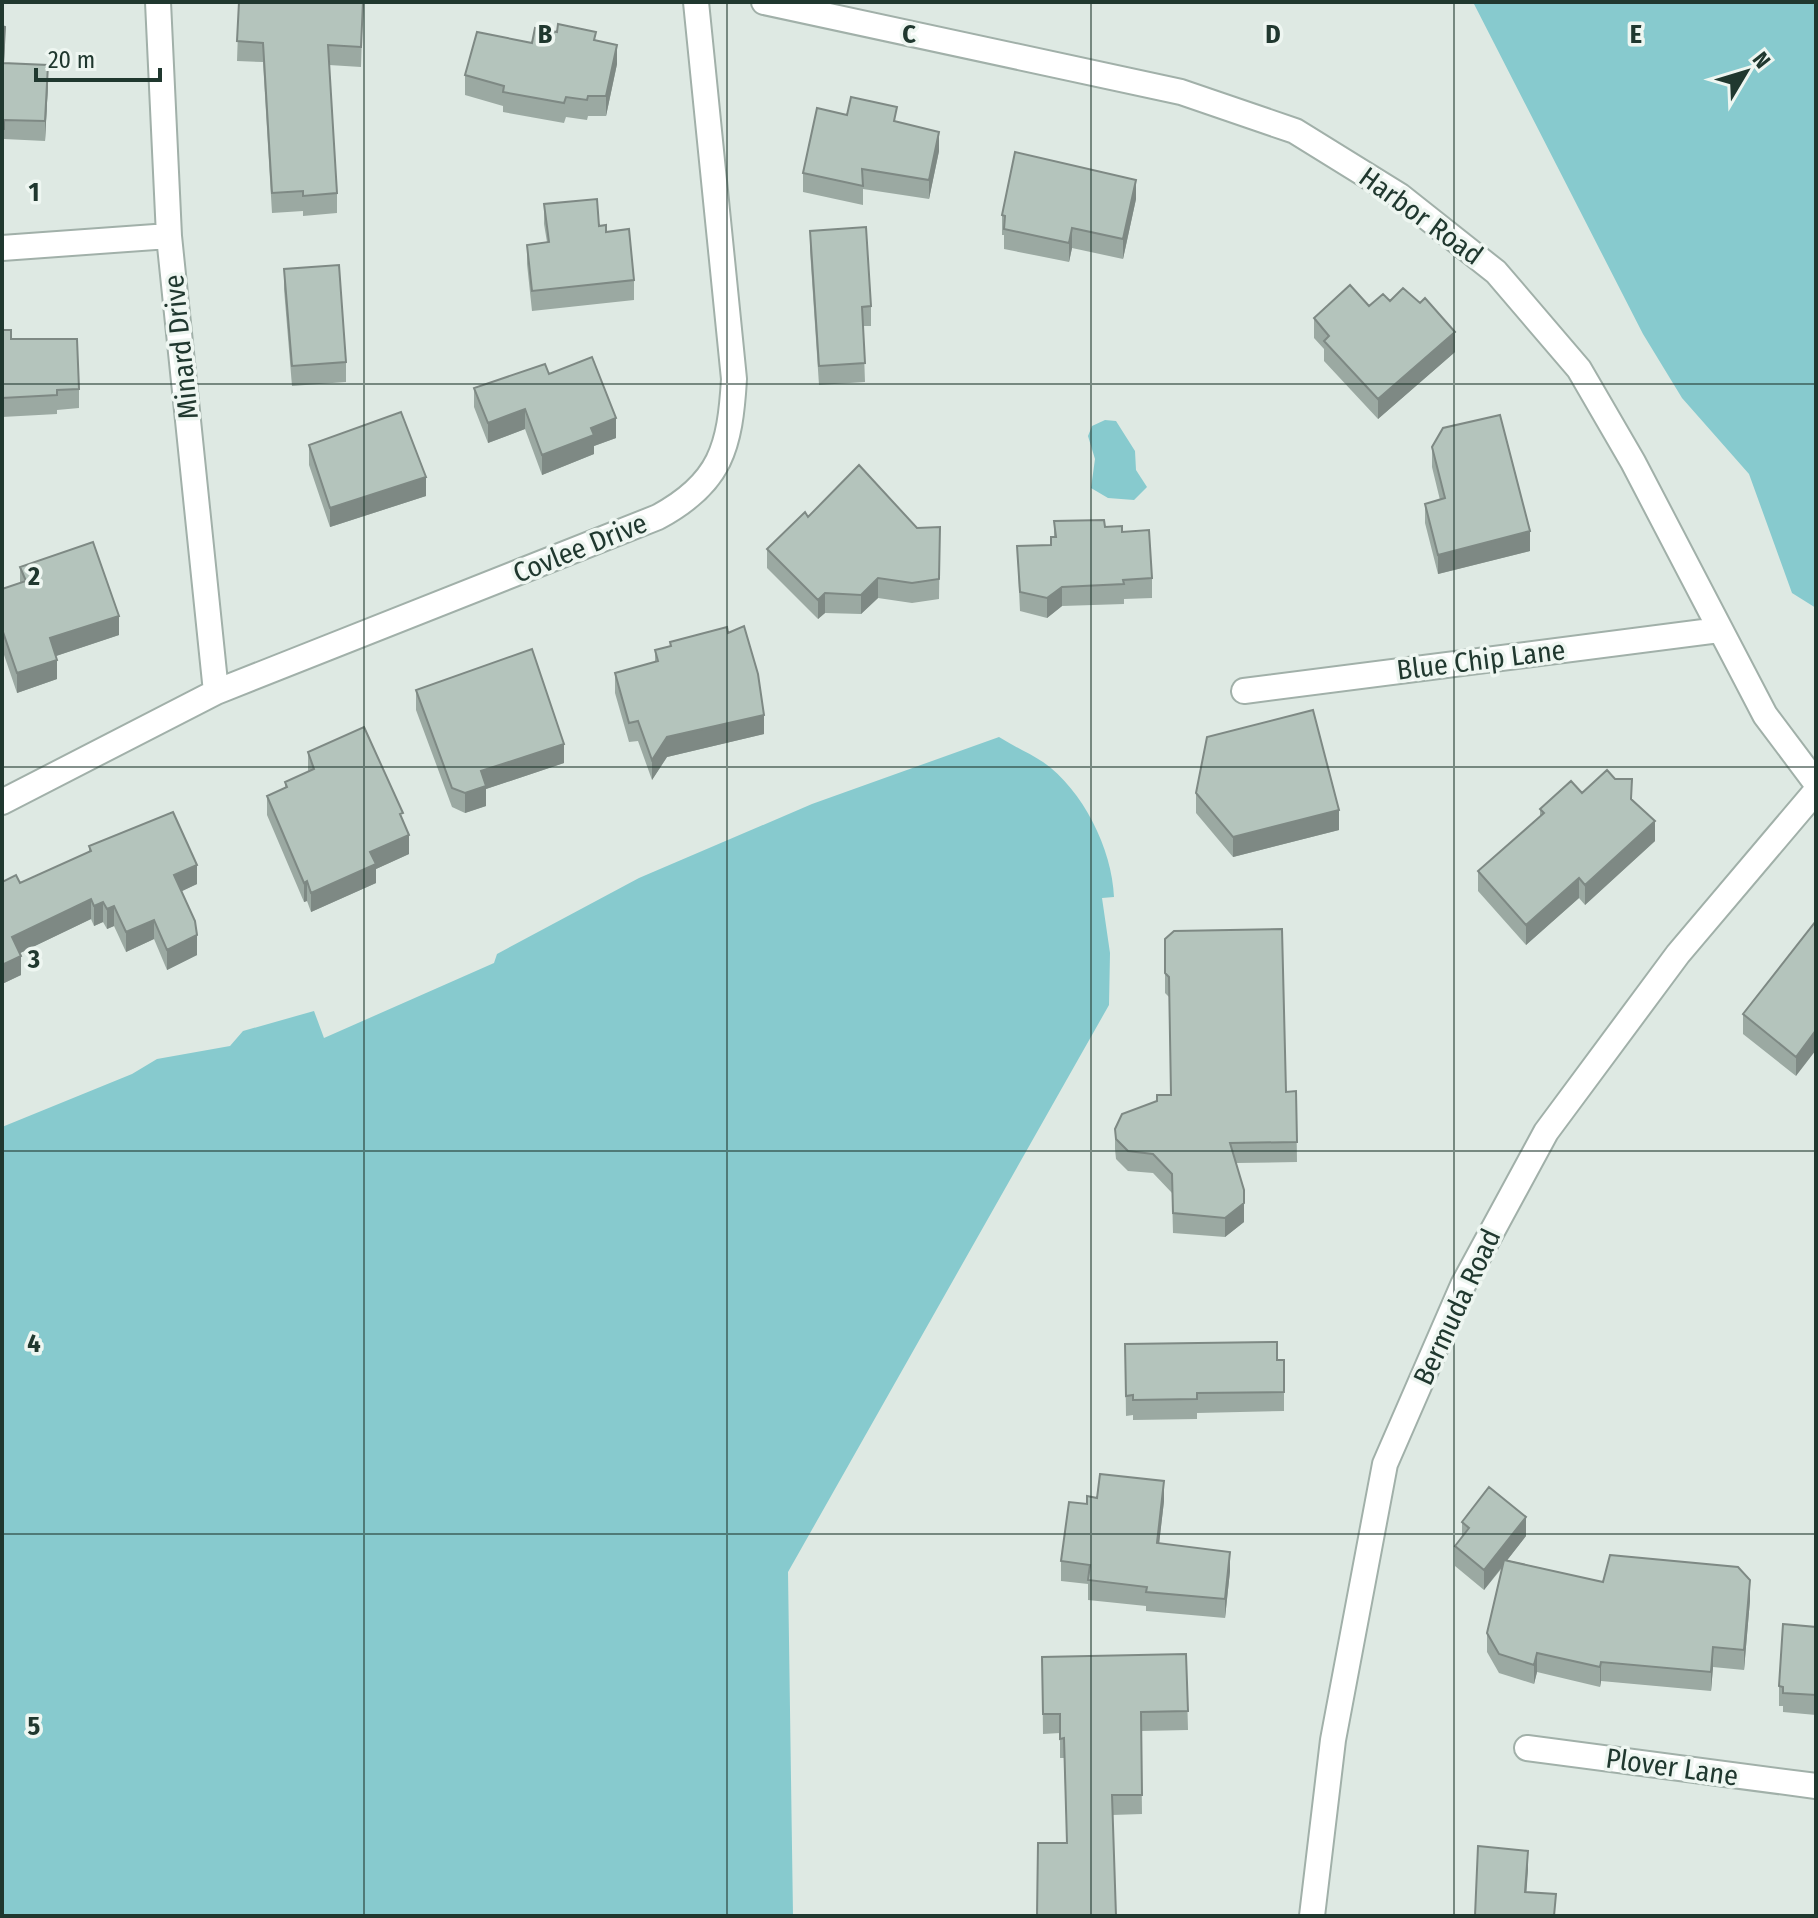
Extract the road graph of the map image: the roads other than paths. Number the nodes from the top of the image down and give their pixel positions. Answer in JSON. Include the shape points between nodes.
{"nodes":[{"id":1,"x":158,"y":2,"type":"edge"},
{"id":2,"x":696,"y":2,"type":"edge"},
{"id":3,"x":764,"y":2,"type":"edge"},
{"id":4,"x":169,"y":236,"type":"junction"},
{"id":5,"x":2,"y":248,"type":"edge"},
{"id":6,"x":1719,"y":630,"type":"junction"},
{"id":7,"x":1244,"y":691,"type":"dead end"},
{"id":8,"x":216,"y":692,"type":"junction"},
{"id":9,"x":1816,"y":783,"type":"edge"},
{"id":10,"x":1816,"y":791,"type":"edge"},
{"id":11,"x":2,"y":802,"type":"edge"},
{"id":12,"x":1527,"y":1748,"type":"dead end"},
{"id":13,"x":1816,"y":1786,"type":"edge"},
{"id":14,"x":1312,"y":1916,"type":"edge"}],
"edges":[{"from":1,"to":4,"type":"street","name":"Minard Drive"},
{"from":2,"to":8,"type":"street","name":"Covlee Drive","via":[[734,379],[728,440],[706,482],[658,517]]},
{"from":3,"to":6,"type":"street","name":"Harbor Road","via":[[1181,92],[1295,131],[1400,196],[1496,272],[1579,369]]},
{"from":4,"to":5,"type":"street"},
{"from":4,"to":8,"type":"street","name":"Minard Drive"},
{"from":6,"to":7,"type":"street","name":"Blue Chip Lane"},
{"from":6,"to":9,"type":"street","name":"Harbor Road","via":[[1765,715]]},
{"from":8,"to":11,"type":"street","name":"Covlee Drive"},
{"from":10,"to":14,"type":"street","name":"Bermuda Road","via":[[1678,954],[1546,1132],[1463,1285],[1385,1464],[1333,1740]]},
{"from":12,"to":13,"type":"street","name":"Plover Lane"}]}
